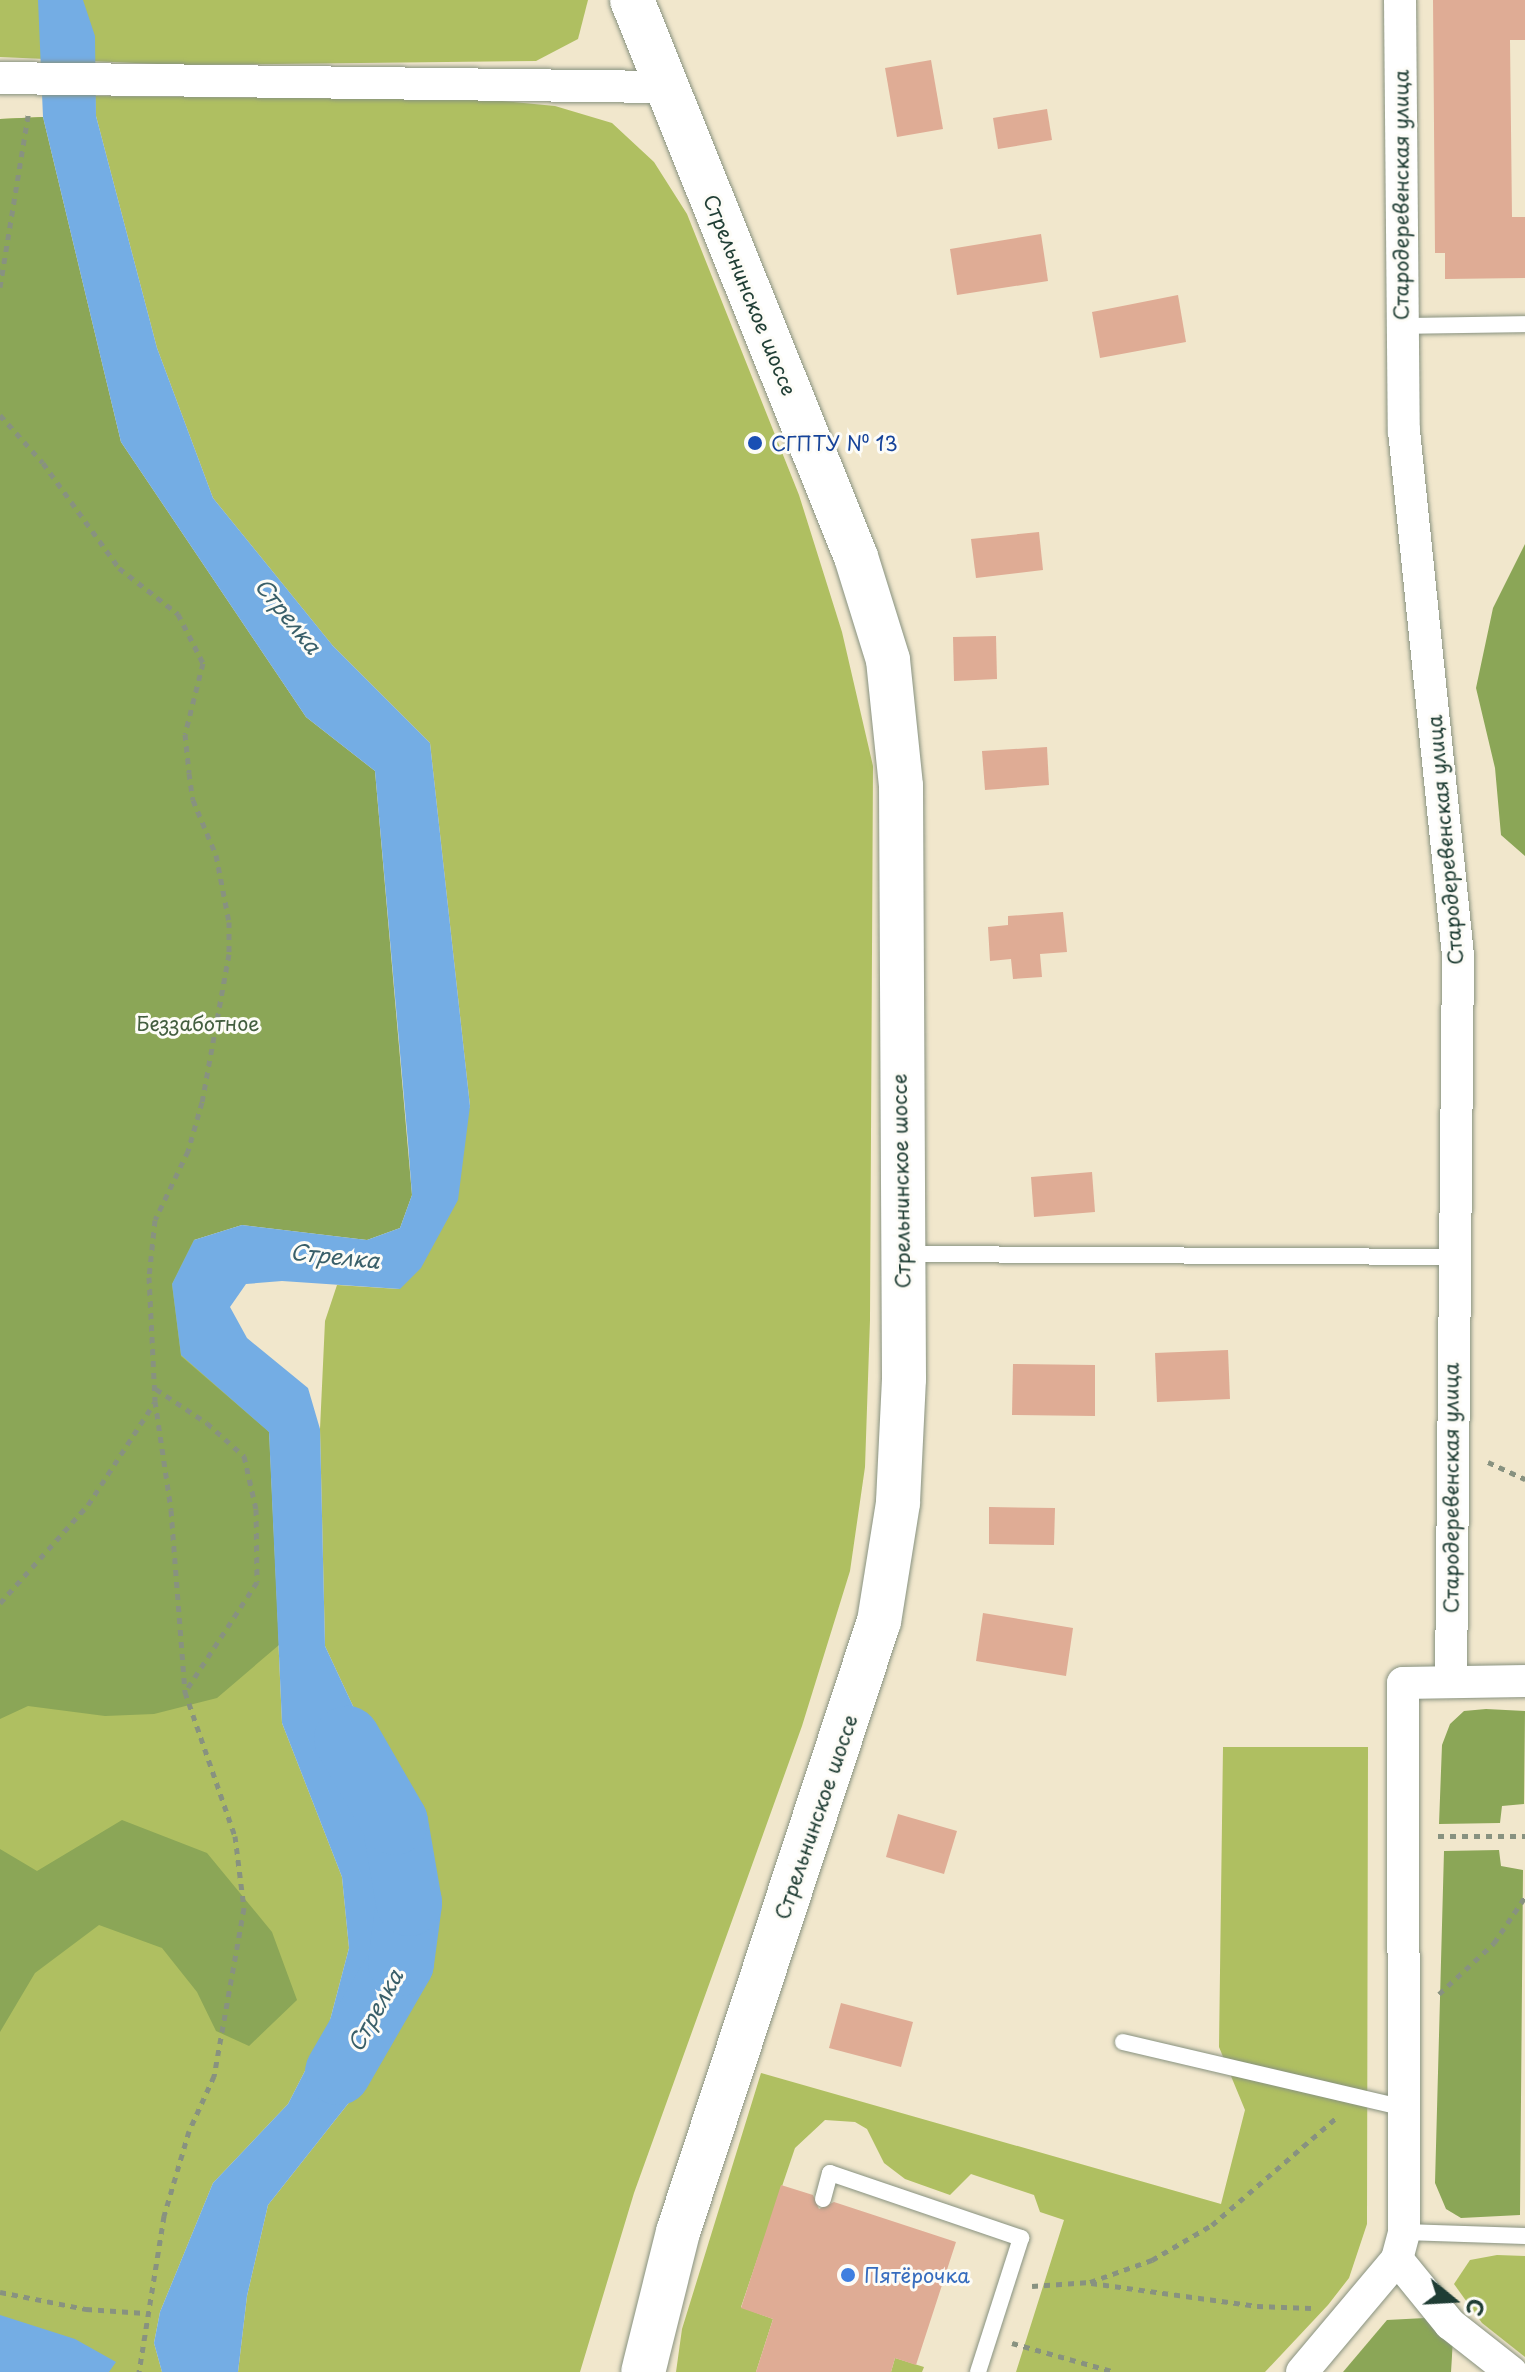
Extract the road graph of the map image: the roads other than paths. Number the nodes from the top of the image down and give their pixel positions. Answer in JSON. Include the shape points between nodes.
{"nodes":[{"id":1,"x":632,"y":0,"type":"edge"},
{"id":2,"x":1400,"y":0,"type":"edge"},
{"id":3,"x":0,"y":78,"type":"edge"},
{"id":4,"x":665,"y":87,"type":"junction"},
{"id":5,"x":1525,"y":324,"type":"edge"},
{"id":6,"x":1402,"y":326,"type":"junction"},
{"id":7,"x":902,"y":1254,"type":"junction"},
{"id":8,"x":1453,"y":1257,"type":"junction"},
{"id":9,"x":1525,"y":1681,"type":"edge"},
{"id":10,"x":1451,"y":1682,"type":"junction"},
{"id":11,"x":1123,"y":2042,"type":"dead end"},
{"id":12,"x":1404,"y":2108,"type":"junction"},
{"id":13,"x":823,"y":2199,"type":"dead end"},
{"id":14,"x":1525,"y":2236,"type":"edge"},
{"id":15,"x":1401,"y":2246,"type":"junction"},
{"id":16,"x":643,"y":2372,"type":"edge"},
{"id":17,"x":978,"y":2372,"type":"edge"},
{"id":18,"x":1302,"y":2372,"type":"edge"},
{"id":19,"x":1511,"y":2372,"type":"edge"}],
"edges":[{"from":1,"to":4,"type":"main road","name":"Стрельнинское шоссе"},
{"from":2,"to":6,"type":"street","name":"Стародеревенская улица"},
{"from":3,"to":4,"type":"street"},
{"from":4,"to":7,"type":"main road","name":"Стрельнинское шоссе","via":[[856,557],[888,660],[901,786]]},
{"from":5,"to":6,"type":"lane"},
{"from":6,"to":8,"type":"street","name":"Стародеревенская улица","via":[[1404,431],[1458,955]]},
{"from":7,"to":8,"type":"lane"},
{"from":7,"to":16,"type":"main road","name":"Стрельнинское шоссе","via":[[898,1503],[879,1621],[678,2232]]},
{"from":8,"to":10,"type":"street","name":"Стародеревенская улица"},
{"from":9,"to":10,"type":"street"},
{"from":10,"to":12,"type":"street","via":[[1403,1683]]},
{"from":11,"to":12,"type":"lane"},
{"from":12,"to":15,"type":"street"},
{"from":13,"to":17,"type":"lane","via":[[830,2173],[1021,2238]]},
{"from":14,"to":15,"type":"lane"},
{"from":15,"to":18,"type":"street"},
{"from":15,"to":19,"type":"street","via":[[1450,2324]]}]}
